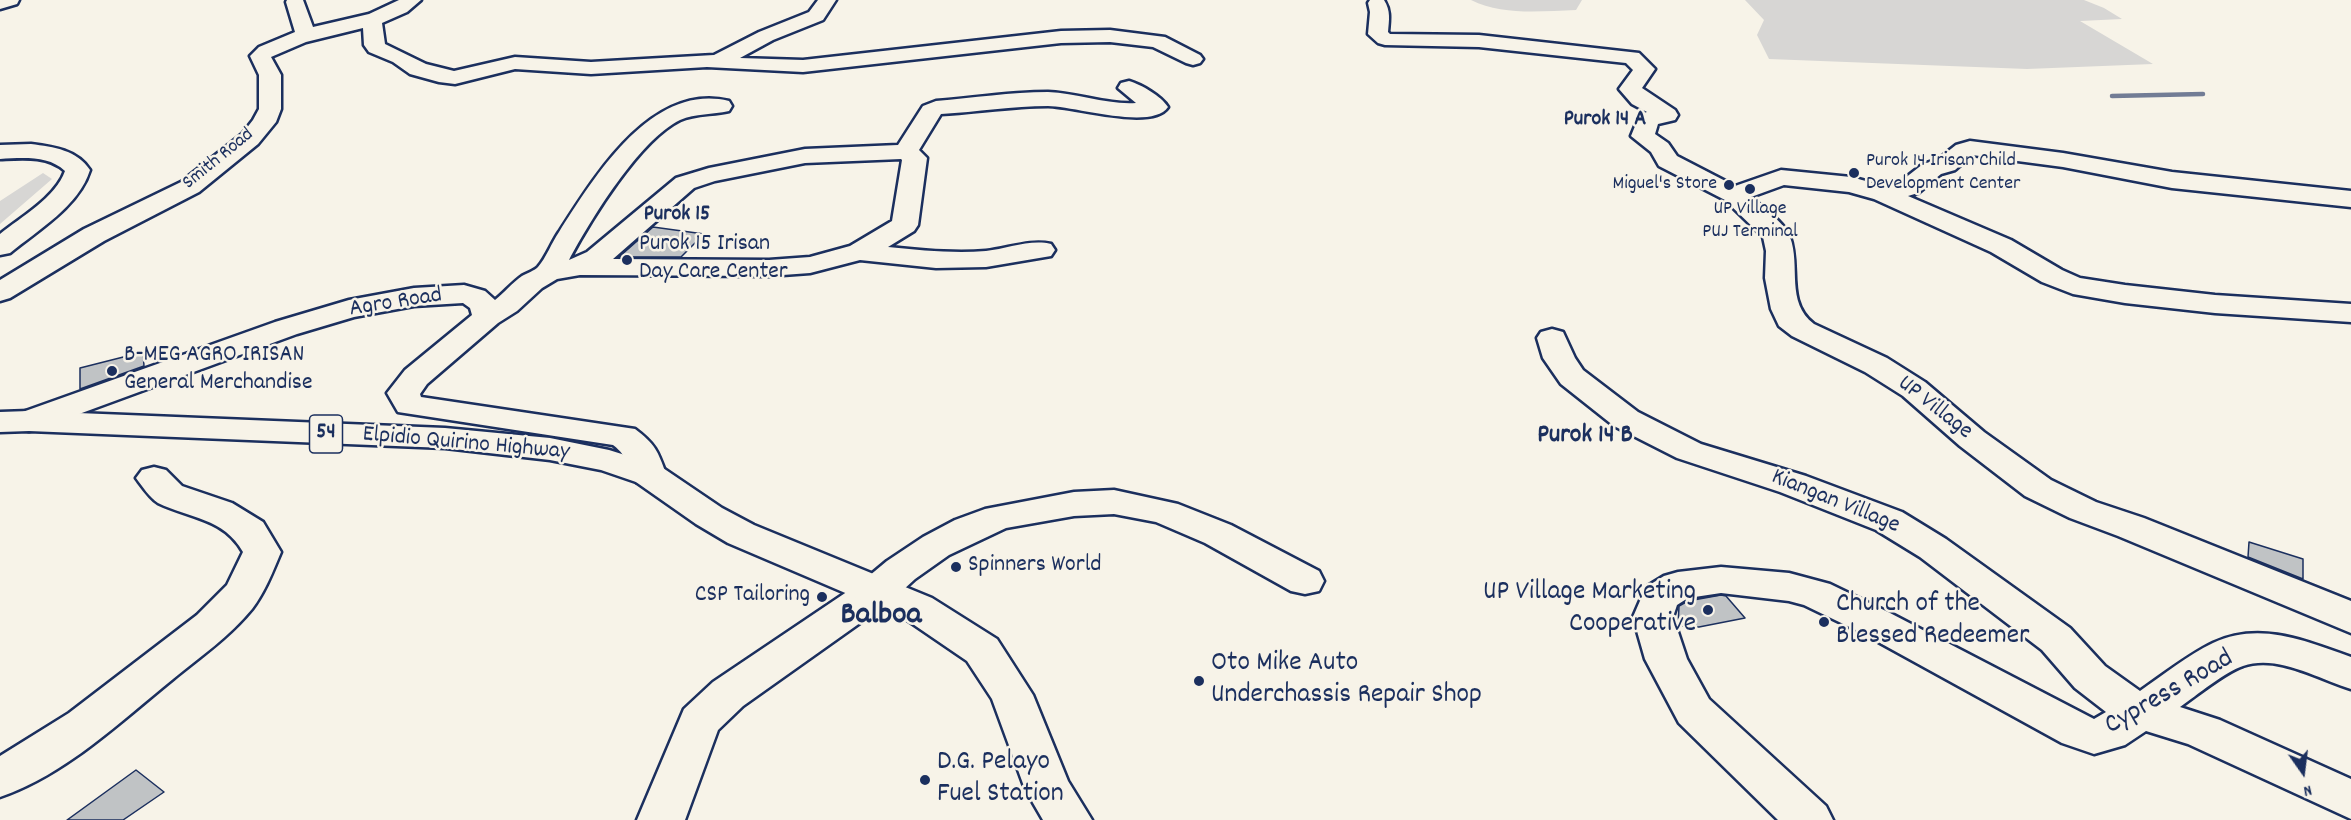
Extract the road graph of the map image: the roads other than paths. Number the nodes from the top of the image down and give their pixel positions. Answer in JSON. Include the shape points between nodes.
{"nodes":[{"id":1,"x":10,"y":0,"type":"edge"},
{"id":2,"x":412,"y":0,"type":"edge"},
{"id":3,"x":828,"y":0,"type":"edge"},
{"id":4,"x":295,"y":2,"type":"dead end"},
{"id":5,"x":0,"y":3,"type":"edge"},
{"id":6,"x":1377,"y":3,"type":"dead end"},
{"id":7,"x":371,"y":21,"type":"junction"},
{"id":8,"x":306,"y":34,"type":"junction"},
{"id":9,"x":1193,"y":59,"type":"dead end"},
{"id":10,"x":717,"y":62,"type":"junction"},
{"id":11,"x":1129,"y":88,"type":"dead end"},
{"id":12,"x":721,"y":106,"type":"dead end"},
{"id":13,"x":906,"y":152,"type":"junction"},
{"id":14,"x":0,"y":153,"type":"edge"},
{"id":15,"x":1883,"y":194,"type":"junction"},
{"id":16,"x":1734,"y":195,"type":"junction"},
{"id":17,"x":2351,"y":199,"type":"edge"},
{"id":18,"x":0,"y":247,"type":"edge"},
{"id":19,"x":1041,"y":250,"type":"dead end"},
{"id":20,"x":860,"y":252,"type":"junction"},
{"id":21,"x":580,"y":267,"type":"junction"},
{"id":22,"x":549,"y":272,"type":"junction"},
{"id":23,"x":0,"y":292,"type":"edge"},
{"id":24,"x":2351,"y":313,"type":"edge"},
{"id":25,"x":488,"y":317,"type":"junction"},
{"id":26,"x":1552,"y":338,"type":"dead end"},
{"id":27,"x":14,"y":422,"type":"edge"},
{"id":28,"x":648,"y":474,"type":"junction"},
{"id":29,"x":154,"y":478,"type":"dead end"},
{"id":30,"x":1305,"y":581,"type":"dead end"},
{"id":31,"x":877,"y":591,"type":"junction"},
{"id":32,"x":2351,"y":619,"type":"edge"},
{"id":33,"x":2351,"y":673,"type":"edge"},
{"id":34,"x":2141,"y":712,"type":"junction"},
{"id":35,"x":0,"y":778,"type":"edge"},
{"id":36,"x":2351,"y":800,"type":"edge"},
{"id":37,"x":661,"y":820,"type":"edge"},
{"id":38,"x":1068,"y":820,"type":"edge"},
{"id":39,"x":1809,"y":820,"type":"edge"}],
"edges":[{"from":1,"to":5,"type":"main road"},
{"from":2,"to":7,"type":"main road","name":"Smith Road"},
{"from":3,"to":10,"type":"main road","via":[[816,16]]},
{"from":4,"to":8,"type":"main road"},
{"from":6,"to":16,"type":"main road","name":"UP Village","via":[[1378,34],[1385,39],[1479,41],[1632,57],[1644,69],[1630,89],[1667,115],[1648,119],[1642,136],[1660,148],[1668,161]]},
{"from":7,"to":8,"type":"main road","name":"Smith Road"},
{"from":7,"to":10,"type":"main road","via":[[376,48],[446,78],[515,63],[591,68]]},
{"from":8,"to":23,"type":"main road","name":"Smith Road","via":[[260,56],[270,75],[271,103],[264,122],[250,139],[190,188],[94,235]]},
{"from":9,"to":10,"type":"main road","via":[[1158,41],[1086,36],[810,65]]},
{"from":11,"to":13,"type":"main road","via":[[1157,107],[1117,111],[1102,105],[1049,99],[936,108]]},
{"from":12,"to":22,"type":"main road","via":[[687,108],[666,118],[626,155]]},
{"from":13,"to":20,"type":"main road","via":[[915,159],[905,225]]},
{"from":13,"to":21,"type":"main road","via":[[805,156],[728,170],[685,183],[635,228]]},
{"from":14,"to":18,"type":"main road","via":[[42,153],[73,163],[78,170],[69,188]]},
{"from":15,"to":16,"type":"main road","via":[[1851,185],[1781,177]]},
{"from":15,"to":17,"type":"main road","via":[[1908,188],[1970,148],[2172,180]]},
{"from":15,"to":24,"type":"main road","via":[[2001,246],[2073,285],[2133,296]]},
{"from":16,"to":32,"type":"main road","name":"UP Village","via":[[1776,235],[1786,309],[1790,320],[1803,330],[1867,360],[1914,389],[2038,488]]},
{"from":19,"to":20,"type":"main road","via":[[986,259],[936,260]]},
{"from":20,"to":21,"type":"main road","via":[[810,266]]},
{"from":21,"to":22,"type":"main road"},
{"from":22,"to":25,"type":"main road"},
{"from":25,"to":27,"type":"main road","name":"Agro Road","via":[[484,306],[464,294],[414,297],[349,309]]},
{"from":25,"to":28,"type":"main road","name":"Agro Road","via":[[416,377],[403,393],[410,405],[623,436],[640,449]]},
{"from":26,"to":34,"type":"main road","name":"Kiangan Village","via":[[1572,377],[1626,420],[1689,451],[1793,483],[1889,521],[1933,548],[2055,639],[2090,677]]},
{"from":27,"to":28,"type":"main road","name":"Elpidio Quirino Highway","number":"54","via":[[445,438],[550,449]]},
{"from":28,"to":31,"type":"main road","name":"Elpidio Quirino Highway","number":"54","via":[[741,534]]},
{"from":29,"to":35,"type":"main road","via":[[169,494],[219,511],[250,531],[262,552],[252,573],[238,599],[207,629],[90,721]]},
{"from":30,"to":31,"type":"main road","via":[[1218,534],[1165,512],[1114,502],[998,517],[936,546]]},
{"from":31,"to":37,"type":"main road","via":[[728,694],[699,721]]},
{"from":31,"to":38,"type":"main road","name":"Elpidio Quirino Highway","number":"54","via":[[918,608],[982,650],[1012,695],[1048,789]]},
{"from":33,"to":34,"type":"main road","name":"Cypress Road","via":[[2293,652],[2254,648],[2228,654]]},
{"from":34,"to":36,"type":"main road","name":"Kiangan Village","via":[[2204,732]]},
{"from":34,"to":39,"type":"main road","name":"Cypress Road","via":[[2109,733],[2094,737],[2023,703],[1876,622],[1816,594],[1789,587],[1721,580],[1678,586],[1660,597],[1653,617],[1666,659],[1694,711]]}]}
